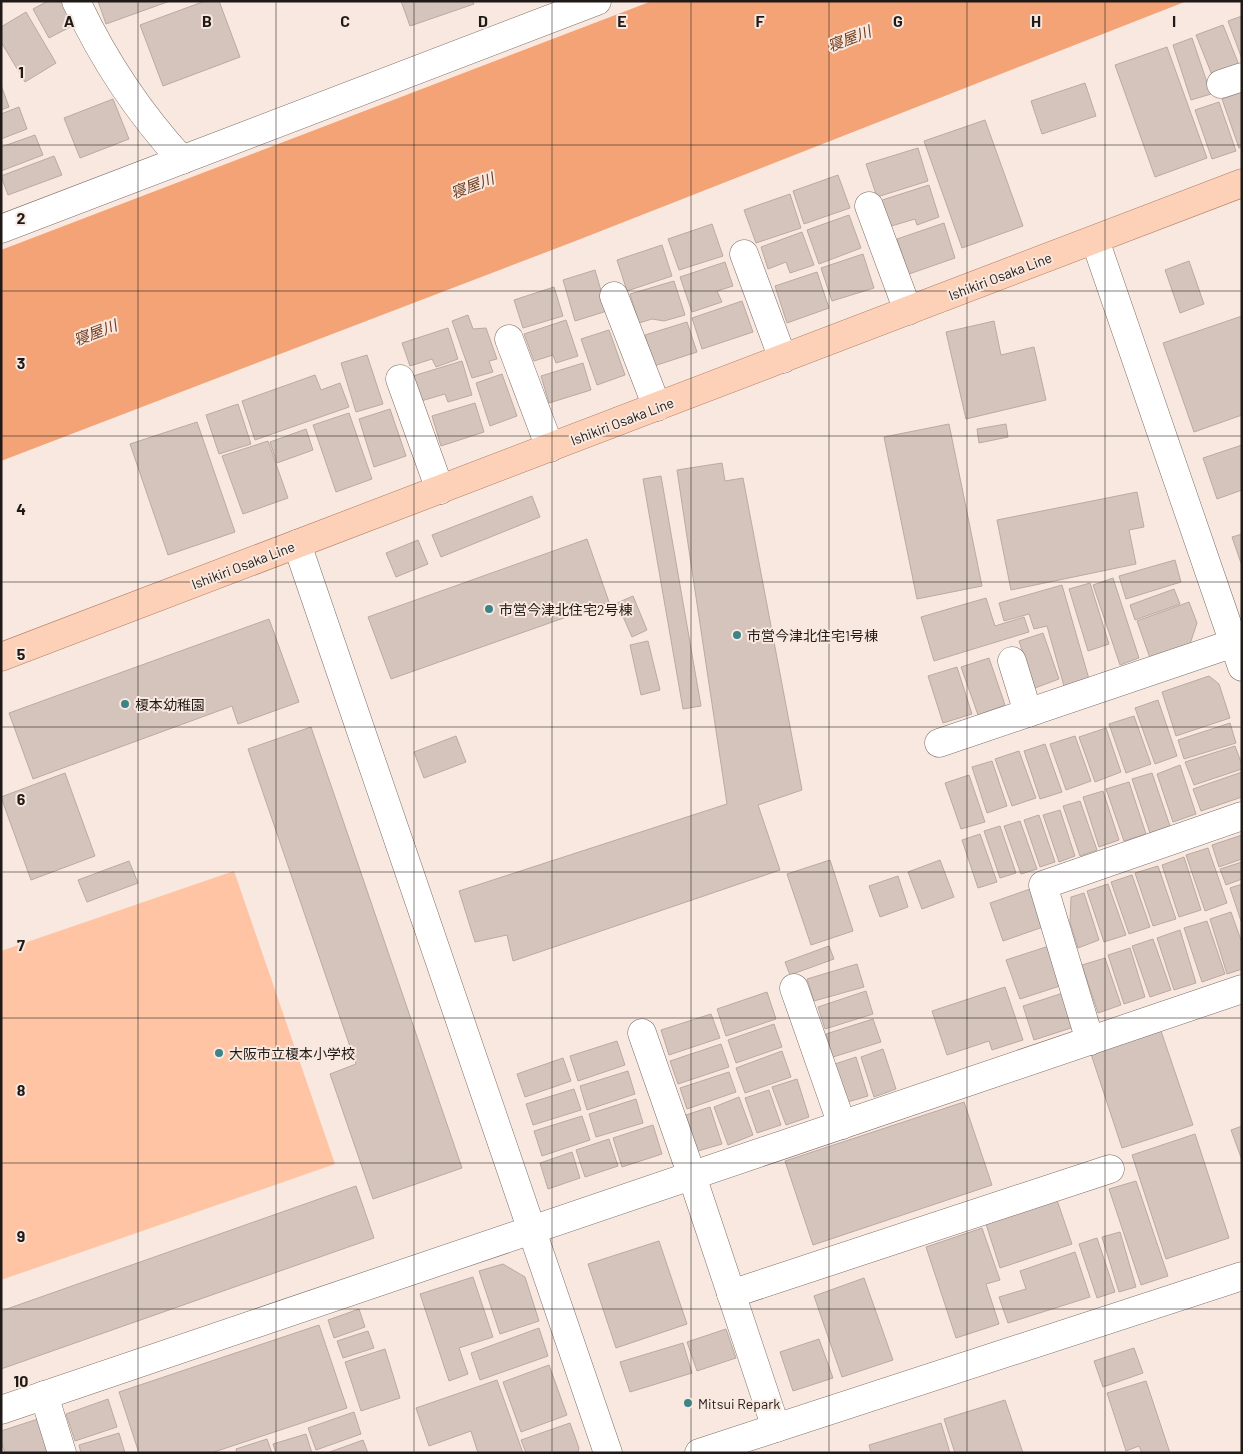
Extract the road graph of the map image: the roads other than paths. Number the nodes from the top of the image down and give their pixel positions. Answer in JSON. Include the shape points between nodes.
{"nodes":[{"id":1,"x":76,"y":1,"type":"edge"},
{"id":2,"x":597,"y":1,"type":"edge"},
{"id":3,"x":182,"y":160,"type":"junction"},
{"id":4,"x":1242,"y":183,"type":"edge"},
{"id":5,"x":869,"y":206,"type":"dead end"},
{"id":6,"x":4,"y":220,"type":"edge"},
{"id":7,"x":1094,"y":240,"type":"junction"},
{"id":8,"x":744,"y":254,"type":"dead end"},
{"id":9,"x":614,"y":296,"type":"dead end"},
{"id":10,"x":908,"y":311,"type":"junction"},
{"id":11,"x":509,"y":339,"type":"dead end"},
{"id":12,"x":783,"y":359,"type":"junction"},
{"id":13,"x":400,"y":379,"type":"dead end"},
{"id":14,"x":657,"y":407,"type":"junction"},
{"id":15,"x":550,"y":448,"type":"junction"},
{"id":16,"x":440,"y":490,"type":"junction"},
{"id":17,"x":297,"y":544,"type":"junction"},
{"id":18,"x":1238,"y":655,"type":"edge"},
{"id":19,"x":1,"y":657,"type":"edge"},
{"id":20,"x":1012,"y":661,"type":"dead end"},
{"id":21,"x":1028,"y":713,"type":"junction"},
{"id":22,"x":939,"y":743,"type":"dead end"},
{"id":23,"x":1242,"y":816,"type":"edge"},
{"id":24,"x":794,"y":988,"type":"dead end"},
{"id":25,"x":1242,"y":989,"type":"edge"},
{"id":26,"x":642,"y":1033,"type":"dead end"},
{"id":27,"x":1090,"y":1041,"type":"junction"},
{"id":28,"x":842,"y":1125,"type":"junction"},
{"id":29,"x":1110,"y":1169,"type":"dead end"},
{"id":30,"x":692,"y":1176,"type":"junction"},
{"id":31,"x":533,"y":1230,"type":"junction"},
{"id":32,"x":1242,"y":1276,"type":"edge"},
{"id":33,"x":731,"y":1294,"type":"junction"},
{"id":34,"x":44,"y":1395,"type":"junction"},
{"id":35,"x":1,"y":1410,"type":"edge"},
{"id":36,"x":776,"y":1428,"type":"junction"},
{"id":37,"x":62,"y":1453,"type":"edge"},
{"id":38,"x":608,"y":1453,"type":"edge"},
{"id":39,"x":699,"y":1453,"type":"edge"}],
"edges":[{"from":1,"to":3,"type":"street","via":[[108,63]]},
{"from":2,"to":3,"type":"street"},
{"from":3,"to":6,"type":"street"},
{"from":4,"to":7,"type":"main road","name":"Ishikiri Osaka Line"},
{"from":5,"to":10,"type":"street"},
{"from":7,"to":10,"type":"main road","name":"Ishikiri Osaka Line"},
{"from":7,"to":18,"type":"street"},
{"from":8,"to":12,"type":"street"},
{"from":9,"to":14,"type":"street"},
{"from":10,"to":12,"type":"main road","name":"Ishikiri Osaka Line"},
{"from":11,"to":15,"type":"street"},
{"from":12,"to":14,"type":"main road","name":"Ishikiri Osaka Line"},
{"from":13,"to":16,"type":"street"},
{"from":14,"to":15,"type":"main road","name":"Ishikiri Osaka Line"},
{"from":15,"to":16,"type":"main road","name":"Ishikiri Osaka Line"},
{"from":16,"to":17,"type":"main road","name":"Ishikiri Osaka Line"},
{"from":17,"to":19,"type":"main road","name":"Ishikiri Osaka Line"},
{"from":17,"to":31,"type":"street"},
{"from":18,"to":21,"type":"street"},
{"from":20,"to":21,"type":"street"},
{"from":21,"to":22,"type":"street"},
{"from":23,"to":27,"type":"street","via":[[1043,885]]},
{"from":24,"to":28,"type":"street"},
{"from":25,"to":27,"type":"street"},
{"from":26,"to":30,"type":"street"},
{"from":27,"to":28,"type":"street"},
{"from":28,"to":30,"type":"street"},
{"from":29,"to":33,"type":"street"},
{"from":30,"to":31,"type":"street"},
{"from":30,"to":33,"type":"street"},
{"from":31,"to":34,"type":"street"},
{"from":31,"to":38,"type":"street"},
{"from":32,"to":36,"type":"street"},
{"from":33,"to":36,"type":"street"},
{"from":34,"to":35,"type":"street"},
{"from":34,"to":37,"type":"street"},
{"from":36,"to":39,"type":"street"}]}
